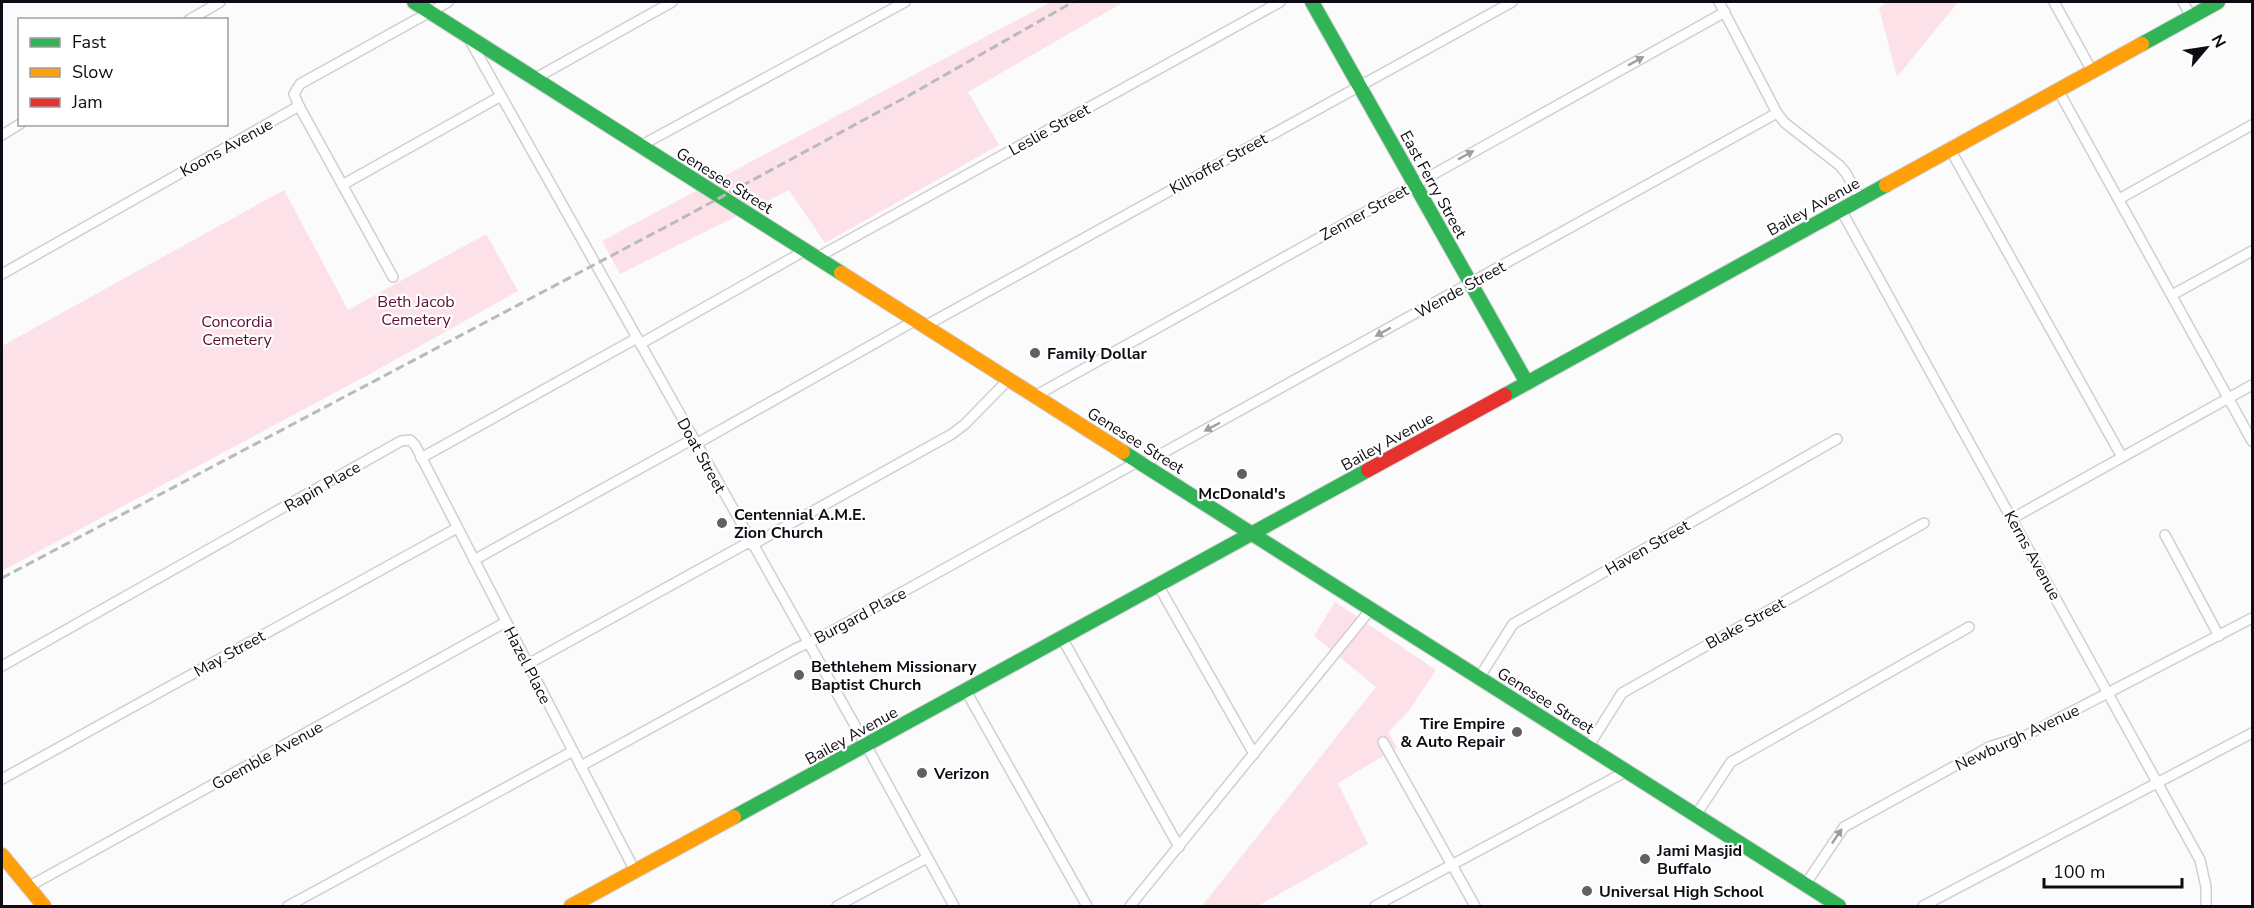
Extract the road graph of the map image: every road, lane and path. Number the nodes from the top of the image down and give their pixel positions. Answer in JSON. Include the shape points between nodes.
{"nodes":[{"id":1,"x":220,"y":2,"type":"edge"},
{"id":2,"x":414,"y":2,"type":"edge"},
{"id":3,"x":448,"y":2,"type":"edge"},
{"id":4,"x":672,"y":2,"type":"edge"},
{"id":5,"x":905,"y":2,"type":"edge"},
{"id":6,"x":1280,"y":2,"type":"edge"},
{"id":7,"x":1312,"y":2,"type":"edge"},
{"id":8,"x":1512,"y":2,"type":"edge"},
{"id":9,"x":1719,"y":2,"type":"edge"},
{"id":10,"x":2054,"y":2,"type":"edge"},
{"id":11,"x":2183,"y":2,"type":"edge"},
{"id":12,"x":2218,"y":2,"type":"edge"},
{"id":13,"x":430,"y":12,"type":"junction"},
{"id":14,"x":1725,"y":12,"type":"junction"},
{"id":15,"x":2191,"y":16,"type":"junction"},
{"id":16,"x":192,"y":18,"type":"edge"},
{"id":17,"x":467,"y":36,"type":"junction"},
{"id":18,"x":2092,"y":71,"type":"junction"},
{"id":19,"x":534,"y":79,"type":"junction"},
{"id":20,"x":1359,"y":85,"type":"junction"},
{"id":21,"x":2058,"y":90,"type":"junction"},
{"id":22,"x":501,"y":96,"type":"junction"},
{"id":23,"x":299,"y":106,"type":"junction"},
{"id":24,"x":1778,"y":113,"type":"junction"},
{"id":25,"x":18,"y":125,"type":"edge"},
{"id":26,"x":2253,"y":125,"type":"edge"},
{"id":27,"x":2,"y":135,"type":"edge"},
{"id":28,"x":640,"y":146,"type":"junction"},
{"id":29,"x":1950,"y":149,"type":"junction"},
{"id":30,"x":344,"y":184,"type":"junction"},
{"id":31,"x":1415,"y":184,"type":"junction"},
{"id":32,"x":1860,"y":199,"type":"junction"},
{"id":33,"x":2119,"y":199,"type":"junction"},
{"id":34,"x":1841,"y":210,"type":"junction"},
{"id":35,"x":2253,"y":251,"type":"edge"},
{"id":36,"x":812,"y":254,"type":"junction"},
{"id":37,"x":2,"y":274,"type":"edge"},
{"id":38,"x":393,"y":277,"type":"dead end"},
{"id":39,"x":1471,"y":283,"type":"junction"},
{"id":40,"x":2172,"y":295,"type":"junction"},
{"id":41,"x":921,"y":323,"type":"junction"},
{"id":42,"x":638,"y":341,"type":"junction"},
{"id":43,"x":1009,"y":379,"type":"junction"},
{"id":44,"x":1527,"y":383,"type":"junction"},
{"id":45,"x":2253,"y":385,"type":"edge"},
{"id":46,"x":1035,"y":396,"type":"junction"},
{"id":47,"x":2229,"y":398,"type":"junction"},
{"id":48,"x":1837,"y":439,"type":"dead end"},
{"id":49,"x":695,"y":441,"type":"junction"},
{"id":50,"x":2253,"y":441,"type":"edge"},
{"id":51,"x":2122,"y":457,"type":"junction"},
{"id":52,"x":421,"y":458,"type":"junction"},
{"id":53,"x":1141,"y":463,"type":"junction"},
{"id":54,"x":2013,"y":518,"type":"junction"},
{"id":55,"x":1924,"y":523,"type":"dead end"},
{"id":56,"x":457,"y":528,"type":"junction"},
{"id":57,"x":1252,"y":534,"type":"junction"},
{"id":58,"x":2165,"y":535,"type":"dead end"},
{"id":59,"x":752,"y":543,"type":"junction"},
{"id":60,"x":474,"y":560,"type":"junction"},
{"id":61,"x":1158,"y":585,"type":"junction"},
{"id":62,"x":1371,"y":609,"type":"junction"},
{"id":63,"x":2253,"y":618,"type":"edge"},
{"id":64,"x":506,"y":622,"type":"junction"},
{"id":65,"x":1969,"y":627,"type":"dead end"},
{"id":66,"x":2219,"y":636,"type":"junction"},
{"id":67,"x":1062,"y":638,"type":"junction"},
{"id":68,"x":808,"y":643,"type":"junction"},
{"id":69,"x":528,"y":664,"type":"junction"},
{"id":70,"x":2,"y":666,"type":"edge"},
{"id":71,"x":1479,"y":678,"type":"junction"},
{"id":72,"x":966,"y":691,"type":"junction"},
{"id":73,"x":2109,"y":693,"type":"junction"},
{"id":74,"x":2253,"y":733,"type":"edge"},
{"id":75,"x":1383,"y":742,"type":"dead end"},
{"id":76,"x":866,"y":745,"type":"junction"},
{"id":77,"x":1588,"y":747,"type":"junction"},
{"id":78,"x":573,"y":751,"type":"junction"},
{"id":79,"x":1254,"y":754,"type":"junction"},
{"id":80,"x":581,"y":766,"type":"junction"},
{"id":81,"x":1627,"y":771,"type":"junction"},
{"id":82,"x":2,"y":779,"type":"edge"},
{"id":83,"x":2157,"y":783,"type":"junction"},
{"id":84,"x":1696,"y":815,"type":"junction"},
{"id":85,"x":1179,"y":847,"type":"junction"},
{"id":86,"x":2,"y":855,"type":"edge"},
{"id":87,"x":927,"y":858,"type":"junction"},
{"id":88,"x":1452,"y":864,"type":"junction"},
{"id":89,"x":635,"y":872,"type":"junction"},
{"id":90,"x":1805,"y":885,"type":"junction"},
{"id":91,"x":28,"y":887,"type":"junction"},
{"id":92,"x":42,"y":906,"type":"edge"},
{"id":93,"x":288,"y":906,"type":"edge"},
{"id":94,"x":571,"y":906,"type":"edge"},
{"id":95,"x":837,"y":906,"type":"edge"},
{"id":96,"x":954,"y":906,"type":"edge"},
{"id":97,"x":1087,"y":906,"type":"edge"},
{"id":98,"x":1130,"y":906,"type":"edge"},
{"id":99,"x":1375,"y":906,"type":"edge"},
{"id":100,"x":1475,"y":906,"type":"edge"},
{"id":101,"x":1839,"y":906,"type":"edge"},
{"id":102,"x":1923,"y":906,"type":"edge"},
{"id":103,"x":2206,"y":906,"type":"edge"}],
"edges":[{"from":1,"to":16,"type":"street"},
{"from":2,"to":13,"type":"main road","name":"Genesee Street"},
{"from":3,"to":13,"type":"street"},
{"from":4,"to":19,"type":"street"},
{"from":5,"to":28,"type":"street"},
{"from":6,"to":36,"type":"street","name":"Leslie Street"},
{"from":7,"to":20,"type":"main road","name":"East Ferry Street"},
{"from":8,"to":20,"type":"street","name":"Kilhoffer Street"},
{"from":9,"to":14,"type":"street"},
{"from":10,"to":18,"type":"street"},
{"from":11,"to":15,"type":"street"},
{"from":12,"to":15,"type":"main road","name":"Bailey Avenue"},
{"from":13,"to":17,"type":"main road","name":"Genesee Street"},
{"from":13,"to":23,"type":"street","via":[[297,86],[294,94]]},
{"from":14,"to":24,"type":"street"},
{"from":31,"to":14,"type":"street","name":"Zenner Street","one_way":true},
{"from":15,"to":18,"type":"main road","name":"Bailey Avenue"},
{"from":17,"to":19,"type":"main road","name":"Genesee Street"},
{"from":17,"to":22,"type":"street","name":"Doat Street"},
{"from":18,"to":21,"type":"main road","name":"Bailey Avenue"},
{"from":19,"to":28,"type":"main road","name":"Genesee Street"},
{"from":20,"to":31,"type":"main road","name":"East Ferry Street"},
{"from":20,"to":41,"type":"street","name":"Kilhoffer Street"},
{"from":21,"to":29,"type":"main road","name":"Bailey Avenue"},
{"from":21,"to":33,"type":"street"},
{"from":22,"to":30,"type":"street"},
{"from":22,"to":42,"type":"street","name":"Doat Street"},
{"from":23,"to":30,"type":"street"},
{"from":23,"to":37,"type":"street","name":"Koons Avenue"},
{"from":24,"to":32,"type":"street","via":[[1785,123],[1839,165]]},
{"from":24,"to":39,"type":"street","name":"Wende Street"},
{"from":25,"to":27,"type":"street"},
{"from":26,"to":33,"type":"street"},
{"from":28,"to":36,"type":"main road","name":"Genesee Street"},
{"from":29,"to":32,"type":"main road","name":"Bailey Avenue"},
{"from":29,"to":51,"type":"street"},
{"from":30,"to":38,"type":"street","via":[[351,204]]},
{"from":31,"to":39,"type":"main road","name":"East Ferry Street"},
{"from":31,"to":46,"type":"street","name":"Zenner Street"},
{"from":32,"to":34,"type":"main road","name":"Bailey Avenue"},
{"from":33,"to":40,"type":"street"},
{"from":34,"to":44,"type":"main road","name":"Bailey Avenue"},
{"from":34,"to":54,"type":"street","name":"Kerns Avenue"},
{"from":35,"to":40,"type":"street"},
{"from":36,"to":41,"type":"main road","name":"Genesee Street"},
{"from":36,"to":42,"type":"street"},
{"from":39,"to":44,"type":"main road","name":"East Ferry Street"},
{"from":39,"to":53,"type":"street","name":"Wende Street","one_way":true},
{"from":40,"to":47,"type":"street"},
{"from":41,"to":43,"type":"main road","name":"Genesee Street"},
{"from":41,"to":49,"type":"street"},
{"from":42,"to":49,"type":"street","name":"Doat Street"},
{"from":42,"to":52,"type":"street"},
{"from":43,"to":46,"type":"main road","name":"Genesee Street"},
{"from":43,"to":59,"type":"street","via":[[952,434]]},
{"from":44,"to":57,"type":"main road","name":"Bailey Avenue"},
{"from":45,"to":47,"type":"street"},
{"from":46,"to":53,"type":"main road","name":"Genesee Street"},
{"from":47,"to":50,"type":"street"},
{"from":47,"to":51,"type":"street"},
{"from":48,"to":71,"type":"street","name":"Haven Street","via":[[1513,624]]},
{"from":49,"to":59,"type":"street","name":"Doat Street"},
{"from":49,"to":60,"type":"street"},
{"from":51,"to":54,"type":"street"},
{"from":52,"to":56,"type":"street","name":"Hazel Place"},
{"from":52,"to":70,"type":"street","name":"Rapin Place","via":[[410,440],[401,441]]},
{"from":53,"to":57,"type":"main road","name":"Genesee Street"},
{"from":53,"to":68,"type":"street","name":"Burgard Place"},
{"from":54,"to":73,"type":"street","name":"Kerns Avenue"},
{"from":55,"to":77,"type":"street","name":"Blake Street","via":[[1622,693]]},
{"from":56,"to":60,"type":"street","name":"Hazel Place"},
{"from":56,"to":82,"type":"street","name":"May Street"},
{"from":57,"to":61,"type":"main road","name":"Bailey Avenue"},
{"from":57,"to":62,"type":"main road","name":"Genesee Street"},
{"from":58,"to":66,"type":"street"},
{"from":59,"to":68,"type":"street","name":"Doat Street"},
{"from":59,"to":69,"type":"street"},
{"from":60,"to":64,"type":"street","name":"Hazel Place"},
{"from":61,"to":67,"type":"main road","name":"Bailey Avenue"},
{"from":61,"to":79,"type":"street"},
{"from":62,"to":71,"type":"main road","name":"Genesee Street"},
{"from":62,"to":79,"type":"street"},
{"from":63,"to":66,"type":"street","name":"Newburgh Avenue"},
{"from":64,"to":69,"type":"street","name":"Hazel Place"},
{"from":64,"to":91,"type":"street","name":"Goemble Avenue"},
{"from":65,"to":84,"type":"street","via":[[1731,762]]},
{"from":66,"to":73,"type":"street","name":"Newburgh Avenue"},
{"from":67,"to":72,"type":"main road","name":"Bailey Avenue"},
{"from":67,"to":85,"type":"street"},
{"from":68,"to":76,"type":"street","name":"Doat Street"},
{"from":68,"to":80,"type":"street","name":"Burgard Place"},
{"from":69,"to":78,"type":"street","name":"Hazel Place"},
{"from":71,"to":77,"type":"main road","name":"Genesee Street"},
{"from":72,"to":76,"type":"main road","name":"Bailey Avenue"},
{"from":72,"to":97,"type":"street"},
{"from":73,"to":83,"type":"street","name":"Kerns Avenue"},
{"from":90,"to":73,"type":"street","name":"Newburgh Avenue","one_way":true,"via":[[1844,827],[1991,746],[2025,736]]},
{"from":74,"to":83,"type":"street"},
{"from":75,"to":88,"type":"street"},
{"from":76,"to":87,"type":"street","name":"Doat Street"},
{"from":76,"to":89,"type":"main road","name":"Bailey Avenue"},
{"from":77,"to":81,"type":"main road","name":"Genesee Street"},
{"from":78,"to":80,"type":"street","name":"Hazel Place"},
{"from":78,"to":93,"type":"street"},
{"from":79,"to":85,"type":"street"},
{"from":80,"to":89,"type":"street","name":"Hazel Place"},
{"from":81,"to":84,"type":"main road","name":"Genesee Street"},
{"from":81,"to":88,"type":"street"},
{"from":83,"to":102,"type":"street"},
{"from":83,"to":103,"type":"street","name":"Kerns Avenue","via":[[2202,867]]},
{"from":84,"to":90,"type":"main road","name":"Genesee Street"},
{"from":85,"to":98,"type":"street"},
{"from":86,"to":91,"type":"main road"},
{"from":87,"to":95,"type":"street"},
{"from":87,"to":96,"type":"street","name":"Doat Street"},
{"from":88,"to":99,"type":"street"},
{"from":88,"to":100,"type":"street"},
{"from":89,"to":94,"type":"main road","name":"Bailey Avenue"},
{"from":90,"to":101,"type":"main road","name":"Genesee Street"},
{"from":91,"to":92,"type":"main road"}]}
